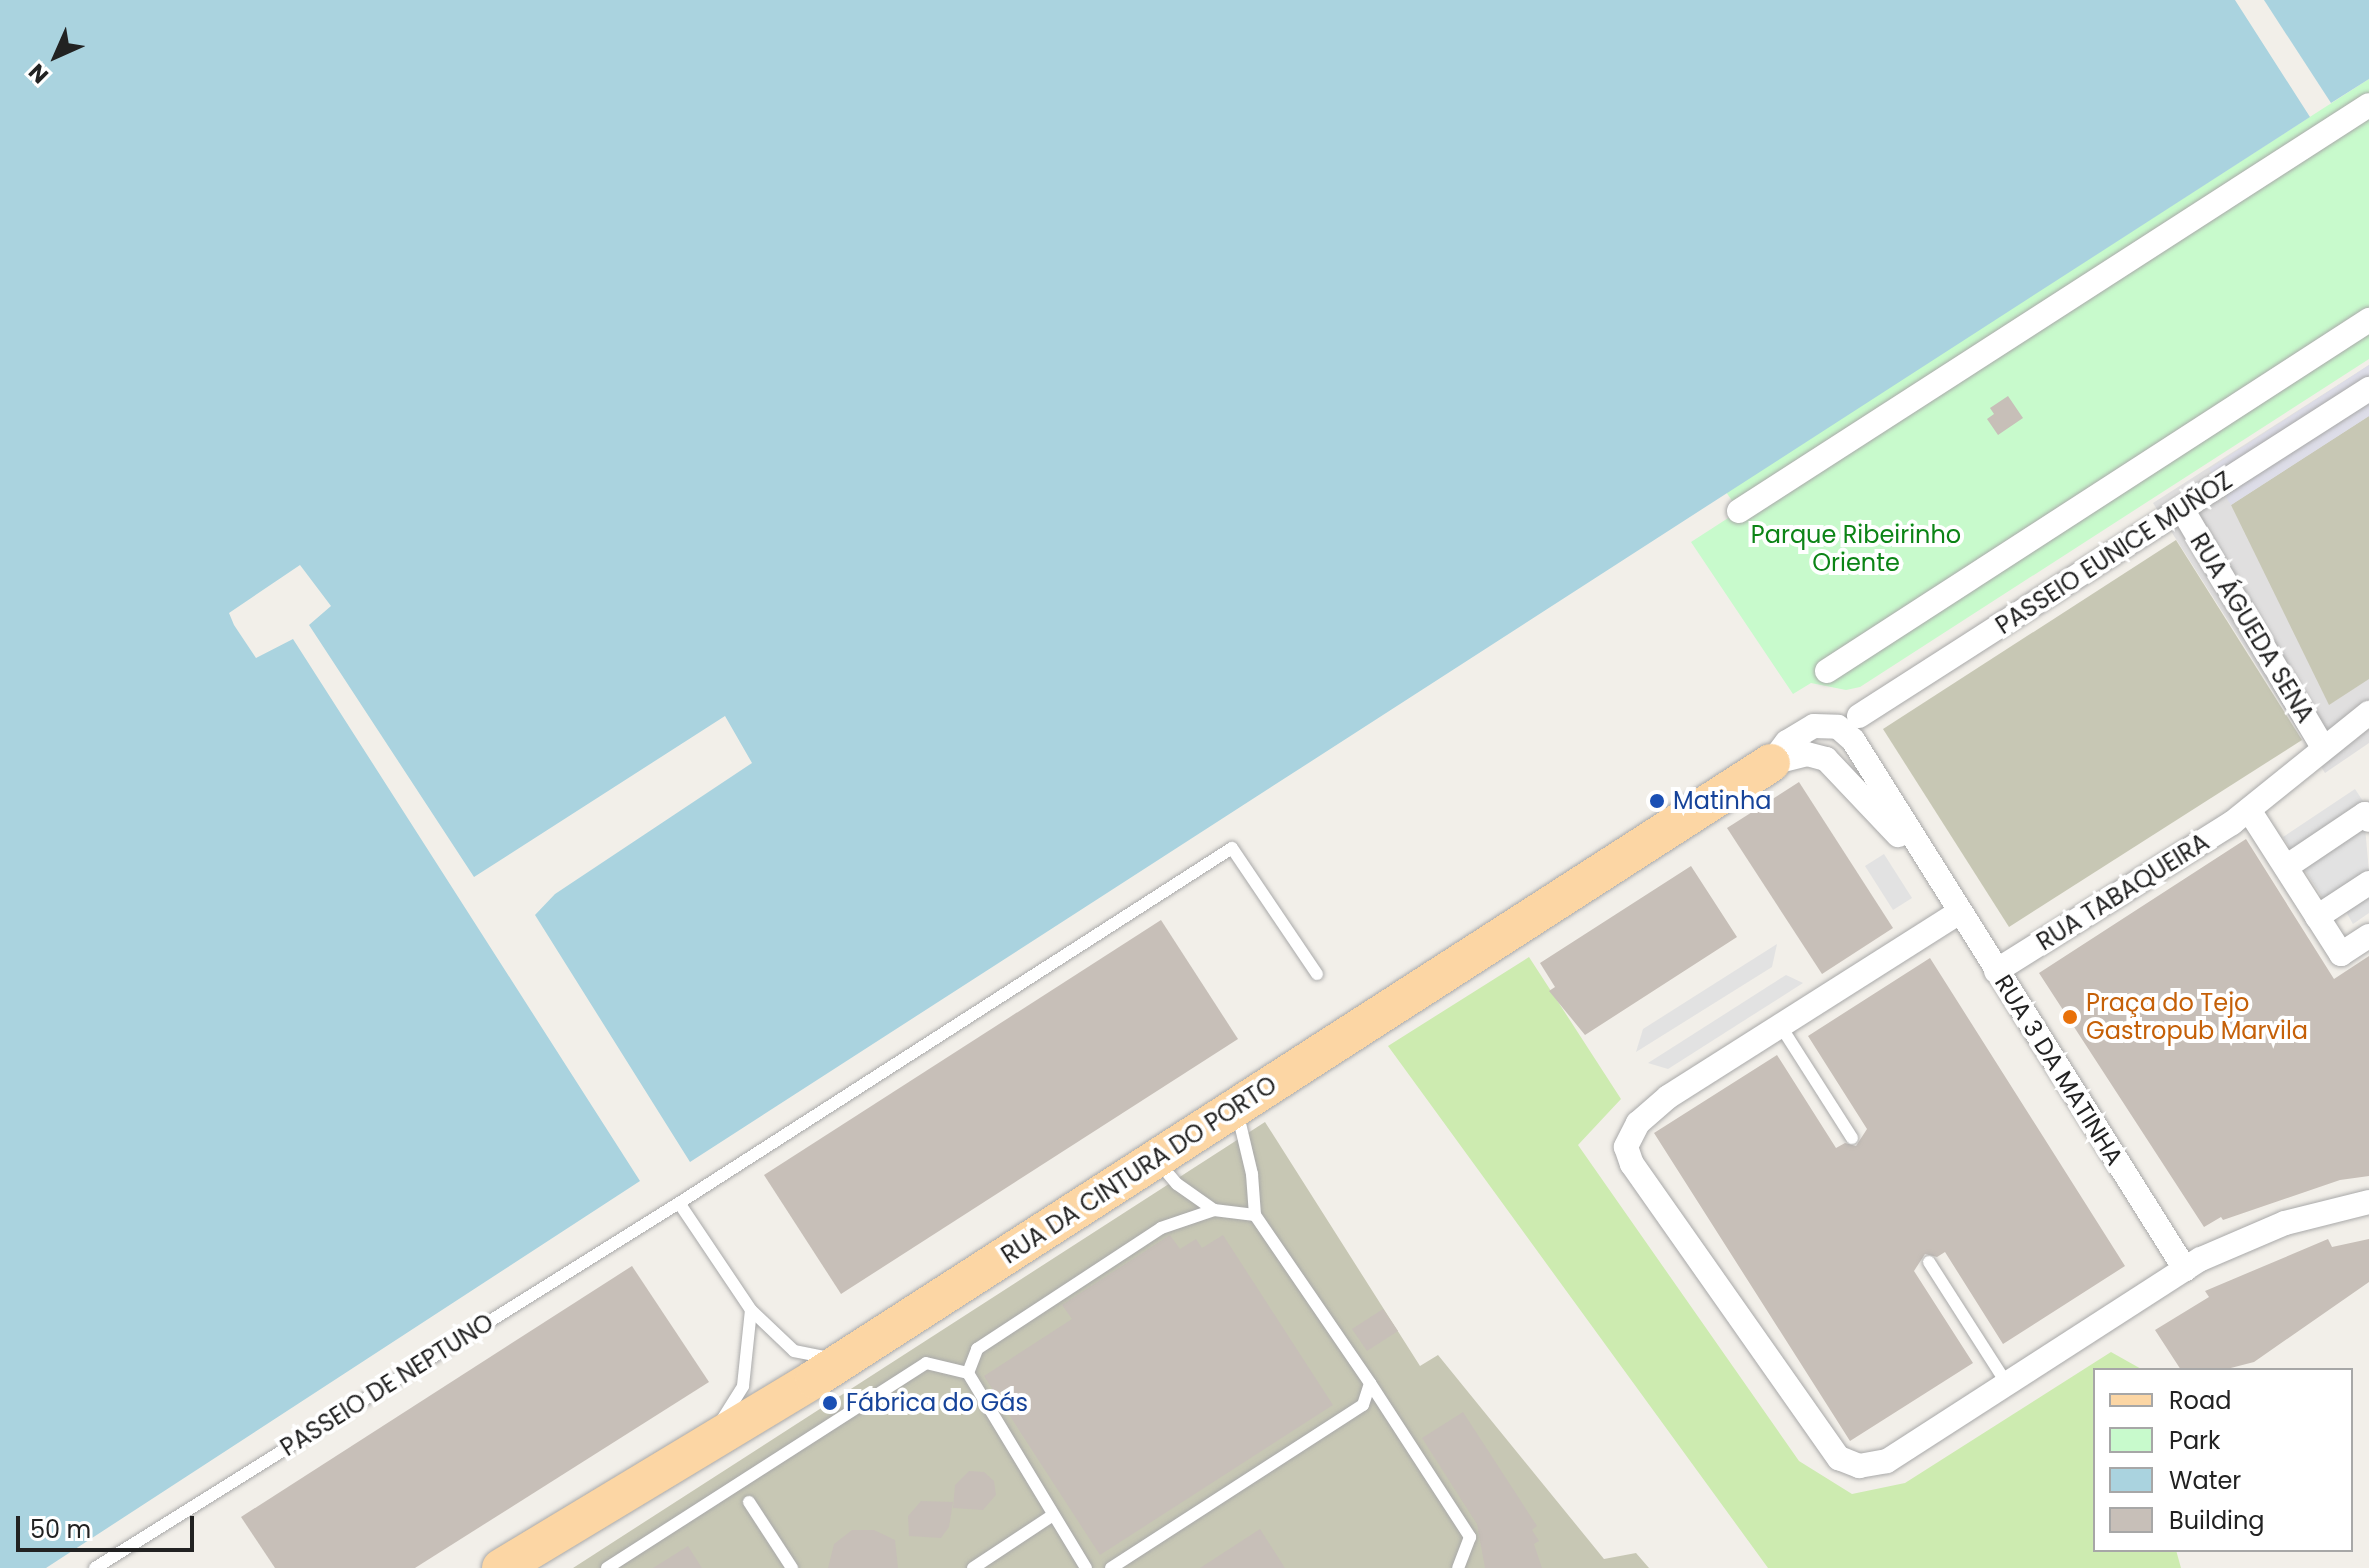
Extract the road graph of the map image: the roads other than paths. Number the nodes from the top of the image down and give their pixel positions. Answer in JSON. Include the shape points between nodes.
{"nodes":[{"id":1,"x":2369,"y":105,"type":"edge"},
{"id":2,"x":2369,"y":320,"type":"edge"},
{"id":3,"x":2369,"y":389,"type":"edge"},
{"id":4,"x":2182,"y":509,"type":"junction"},
{"id":5,"x":1739,"y":511,"type":"dead end"},
{"id":6,"x":1827,"y":671,"type":"dead end"},
{"id":7,"x":2369,"y":713,"type":"edge"},
{"id":8,"x":1859,"y":716,"type":"dead end"},
{"id":9,"x":2323,"y":747,"type":"junction"},
{"id":10,"x":1771,"y":763,"type":"junction"},
{"id":11,"x":2249,"y":810,"type":"junction"},
{"id":12,"x":2369,"y":820,"type":"edge"},
{"id":13,"x":2286,"y":867,"type":"junction"},
{"id":14,"x":1932,"y":872,"type":"junction"},
{"id":15,"x":2369,"y":883,"type":"edge"},
{"id":16,"x":1958,"y":913,"type":"junction"},
{"id":17,"x":2317,"y":917,"type":"junction"},
{"id":18,"x":2369,"y":936,"type":"edge"},
{"id":19,"x":1996,"y":971,"type":"junction"},
{"id":20,"x":1317,"y":974,"type":"dead end"},
{"id":21,"x":1780,"y":1025,"type":"junction"},
{"id":22,"x":1236,"y":1107,"type":"junction"},
{"id":23,"x":1852,"y":1138,"type":"dead end"},
{"id":24,"x":1156,"y":1159,"type":"junction"},
{"id":25,"x":2369,"y":1202,"type":"edge"},
{"id":26,"x":679,"y":1203,"type":"junction"},
{"id":27,"x":1214,"y":1210,"type":"junction"},
{"id":28,"x":1255,"y":1215,"type":"junction"},
{"id":29,"x":1929,"y":1262,"type":"dead end"},
{"id":30,"x":2185,"y":1269,"type":"junction"},
{"id":31,"x":751,"y":1310,"type":"junction"},
{"id":32,"x":849,"y":1356,"type":"junction"},
{"id":33,"x":968,"y":1373,"type":"junction"},
{"id":34,"x":1370,"y":1383,"type":"junction"},
{"id":35,"x":2007,"y":1384,"type":"junction"},
{"id":36,"x":707,"y":1445,"type":"junction"},
{"id":37,"x":749,"y":1502,"type":"dead end"},
{"id":38,"x":1053,"y":1515,"type":"junction"},
{"id":39,"x":95,"y":1568,"type":"edge"},
{"id":40,"x":501,"y":1568,"type":"edge"},
{"id":41,"x":607,"y":1568,"type":"edge"},
{"id":42,"x":792,"y":1568,"type":"edge"},
{"id":43,"x":973,"y":1568,"type":"edge"},
{"id":44,"x":1086,"y":1568,"type":"edge"},
{"id":45,"x":1111,"y":1568,"type":"edge"},
{"id":46,"x":1458,"y":1568,"type":"edge"}],
"edges":[{"from":1,"to":5,"type":"street"},
{"from":2,"to":6,"type":"street"},
{"from":3,"to":4,"type":"street","name":"PASSEIO EUNICE MUÑOZ"},
{"from":4,"to":8,"type":"street","name":"PASSEIO EUNICE MUÑOZ"},
{"from":4,"to":9,"type":"street","name":"RUA ÁGUEDA SENA"},
{"from":7,"to":9,"type":"street","name":"RUA TABAQUEIRA"},
{"from":9,"to":11,"type":"street","name":"RUA TABAQUEIRA"},
{"from":10,"to":14,"type":"street","name":"RUA 3 DA MATINHA","via":[[1807,754],[1826,759]]},
{"from":10,"to":14,"type":"street","name":"RUA 3 DA MATINHA","via":[[1804,730],[1838,727],[1860,749]]},
{"from":10,"to":22,"type":"main road","name":"RUA DA CINTURA DO PORTO"},
{"from":11,"to":13,"type":"street"},
{"from":11,"to":19,"type":"street","name":"RUA TABAQUEIRA"},
{"from":12,"to":13,"type":"street","via":[[2365,814]]},
{"from":13,"to":17,"type":"street"},
{"from":14,"to":16,"type":"street","name":"RUA 3 DA MATINHA"},
{"from":15,"to":17,"type":"street"},
{"from":16,"to":19,"type":"street","name":"RUA 3 DA MATINHA"},
{"from":16,"to":21,"type":"street"},
{"from":17,"to":18,"type":"street","via":[[2341,954]]},
{"from":19,"to":30,"type":"street","name":"RUA 3 DA MATINHA"},
{"from":20,"to":26,"type":"lane","name":"PASSEIO DE NEPTUNO","via":[[1232,848]]},
{"from":21,"to":23,"type":"lane"},
{"from":21,"to":35,"type":"street","via":[[1652,1109],[1627,1140],[1632,1164],[1839,1458],[1859,1466],[1887,1461]]},
{"from":22,"to":24,"type":"main road","name":"RUA DA CINTURA DO PORTO"},
{"from":22,"to":28,"type":"lane","via":[[1252,1174]]},
{"from":24,"to":27,"type":"lane","via":[[1177,1184]]},
{"from":24,"to":32,"type":"main road","name":"RUA DA CINTURA DO PORTO"},
{"from":25,"to":30,"type":"street","via":[[2285,1223]]},
{"from":26,"to":31,"type":"lane"},
{"from":26,"to":39,"type":"lane","name":"PASSEIO DE NEPTUNO"},
{"from":27,"to":28,"type":"lane"},
{"from":27,"to":33,"type":"lane","via":[[1161,1228],[1003,1331],[977,1349]]},
{"from":28,"to":34,"type":"lane"},
{"from":29,"to":35,"type":"lane"},
{"from":30,"to":35,"type":"street"},
{"from":31,"to":32,"type":"lane","via":[[794,1351],[814,1357]]},
{"from":31,"to":36,"type":"lane","via":[[743,1386]]},
{"from":32,"to":36,"type":"main road","name":"RUA DA CINTURA DO PORTO"},
{"from":33,"to":38,"type":"lane"},
{"from":33,"to":41,"type":"lane","via":[[926,1363]]},
{"from":34,"to":45,"type":"lane","via":[[1363,1405]]},
{"from":34,"to":46,"type":"lane","via":[[1470,1537]]},
{"from":36,"to":40,"type":"main road","name":"RUA DA CINTURA DO PORTO"},
{"from":37,"to":42,"type":"lane"},
{"from":38,"to":43,"type":"lane"},
{"from":38,"to":44,"type":"lane"}]}
